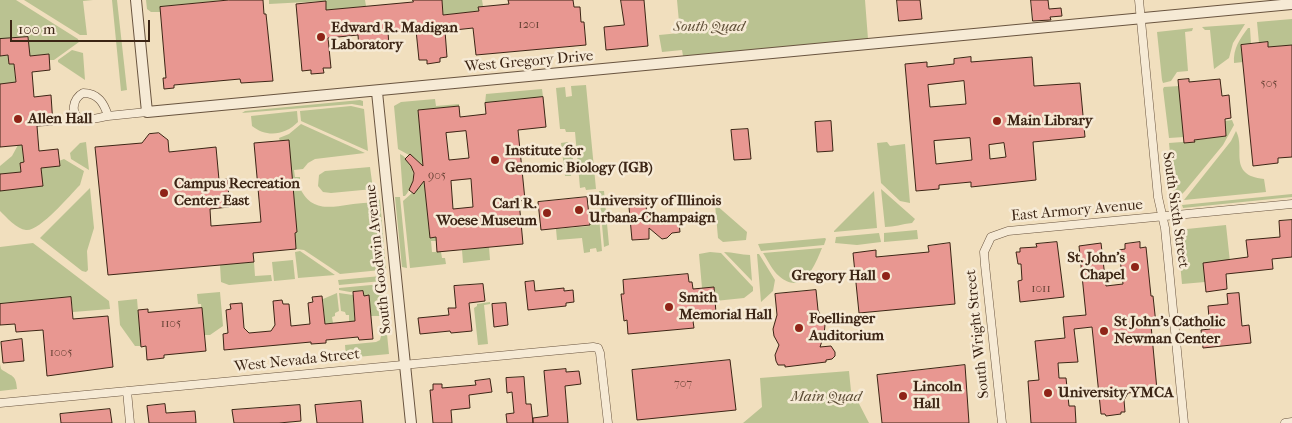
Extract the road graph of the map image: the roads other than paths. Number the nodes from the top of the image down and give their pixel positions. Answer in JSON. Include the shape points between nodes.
{"nodes":[{"id":1,"x":136,"y":0,"type":"edge"},
{"id":2,"x":1139,"y":0,"type":"edge"},
{"id":3,"x":1292,"y":4,"type":"edge"},
{"id":4,"x":1140,"y":19,"type":"junction"},
{"id":5,"x":377,"y":92,"type":"junction"},
{"id":6,"x":148,"y":112,"type":"junction"},
{"id":7,"x":108,"y":116,"type":"junction"},
{"id":8,"x":1292,"y":204,"type":"edge"},
{"id":9,"x":1163,"y":216,"type":"junction"},
{"id":10,"x":988,"y":242,"type":"joint"},
{"id":11,"x":404,"y":364,"type":"junction"},
{"id":12,"x":127,"y":391,"type":"junction"},
{"id":13,"x":0,"y":403,"type":"edge"},
{"id":14,"x":1292,"y":422,"type":"edge"},
{"id":15,"x":130,"y":423,"type":"edge"},
{"id":16,"x":411,"y":423,"type":"edge"},
{"id":17,"x":608,"y":423,"type":"edge"},
{"id":18,"x":1002,"y":423,"type":"edge"},
{"id":19,"x":1184,"y":423,"type":"edge"},
{"id":20,"x":1285,"y":423,"type":"edge"}],
"edges":[{"from":1,"to":6,"type":"street"},
{"from":2,"to":4,"type":"street","name":"South Sixth Street"},
{"from":3,"to":4,"type":"street","name":"West Gregory Drive"},
{"from":4,"to":5,"type":"street","name":"West Gregory Drive"},
{"from":4,"to":9,"type":"street","name":"South Sixth Street","via":[[1158,197]]},
{"from":5,"to":6,"type":"street","name":"West Gregory Drive"},
{"from":5,"to":11,"type":"street","name":"South Goodwin Avenue"},
{"from":6,"to":7,"type":"street","name":"West Gregory Drive"},
{"from":7,"to":7,"type":"street","name":"West Gregory Drive","via":[[106,108],[95,95],[83,94],[75,99],[74,111],[81,118]]},
{"from":8,"to":9,"type":"street","name":"East Armory Avenue"},
{"from":9,"to":10,"type":"street","name":"East Armory Avenue","via":[[1008,231],[995,235]]},
{"from":9,"to":19,"type":"street","name":"South Sixth Street"},
{"from":10,"to":18,"type":"street","name":"South Wright Street","via":[[984,252],[985,265]]},
{"from":11,"to":12,"type":"street","name":"West Nevada Street"},
{"from":11,"to":16,"type":"street","name":"South Goodwin Avenue"},
{"from":11,"to":17,"type":"street","name":"West Nevada Street","via":[[596,347],[600,353]]},
{"from":12,"to":13,"type":"street","name":"West Nevada Street"},
{"from":12,"to":15,"type":"street"},
{"from":14,"to":20,"type":"street"}]}
